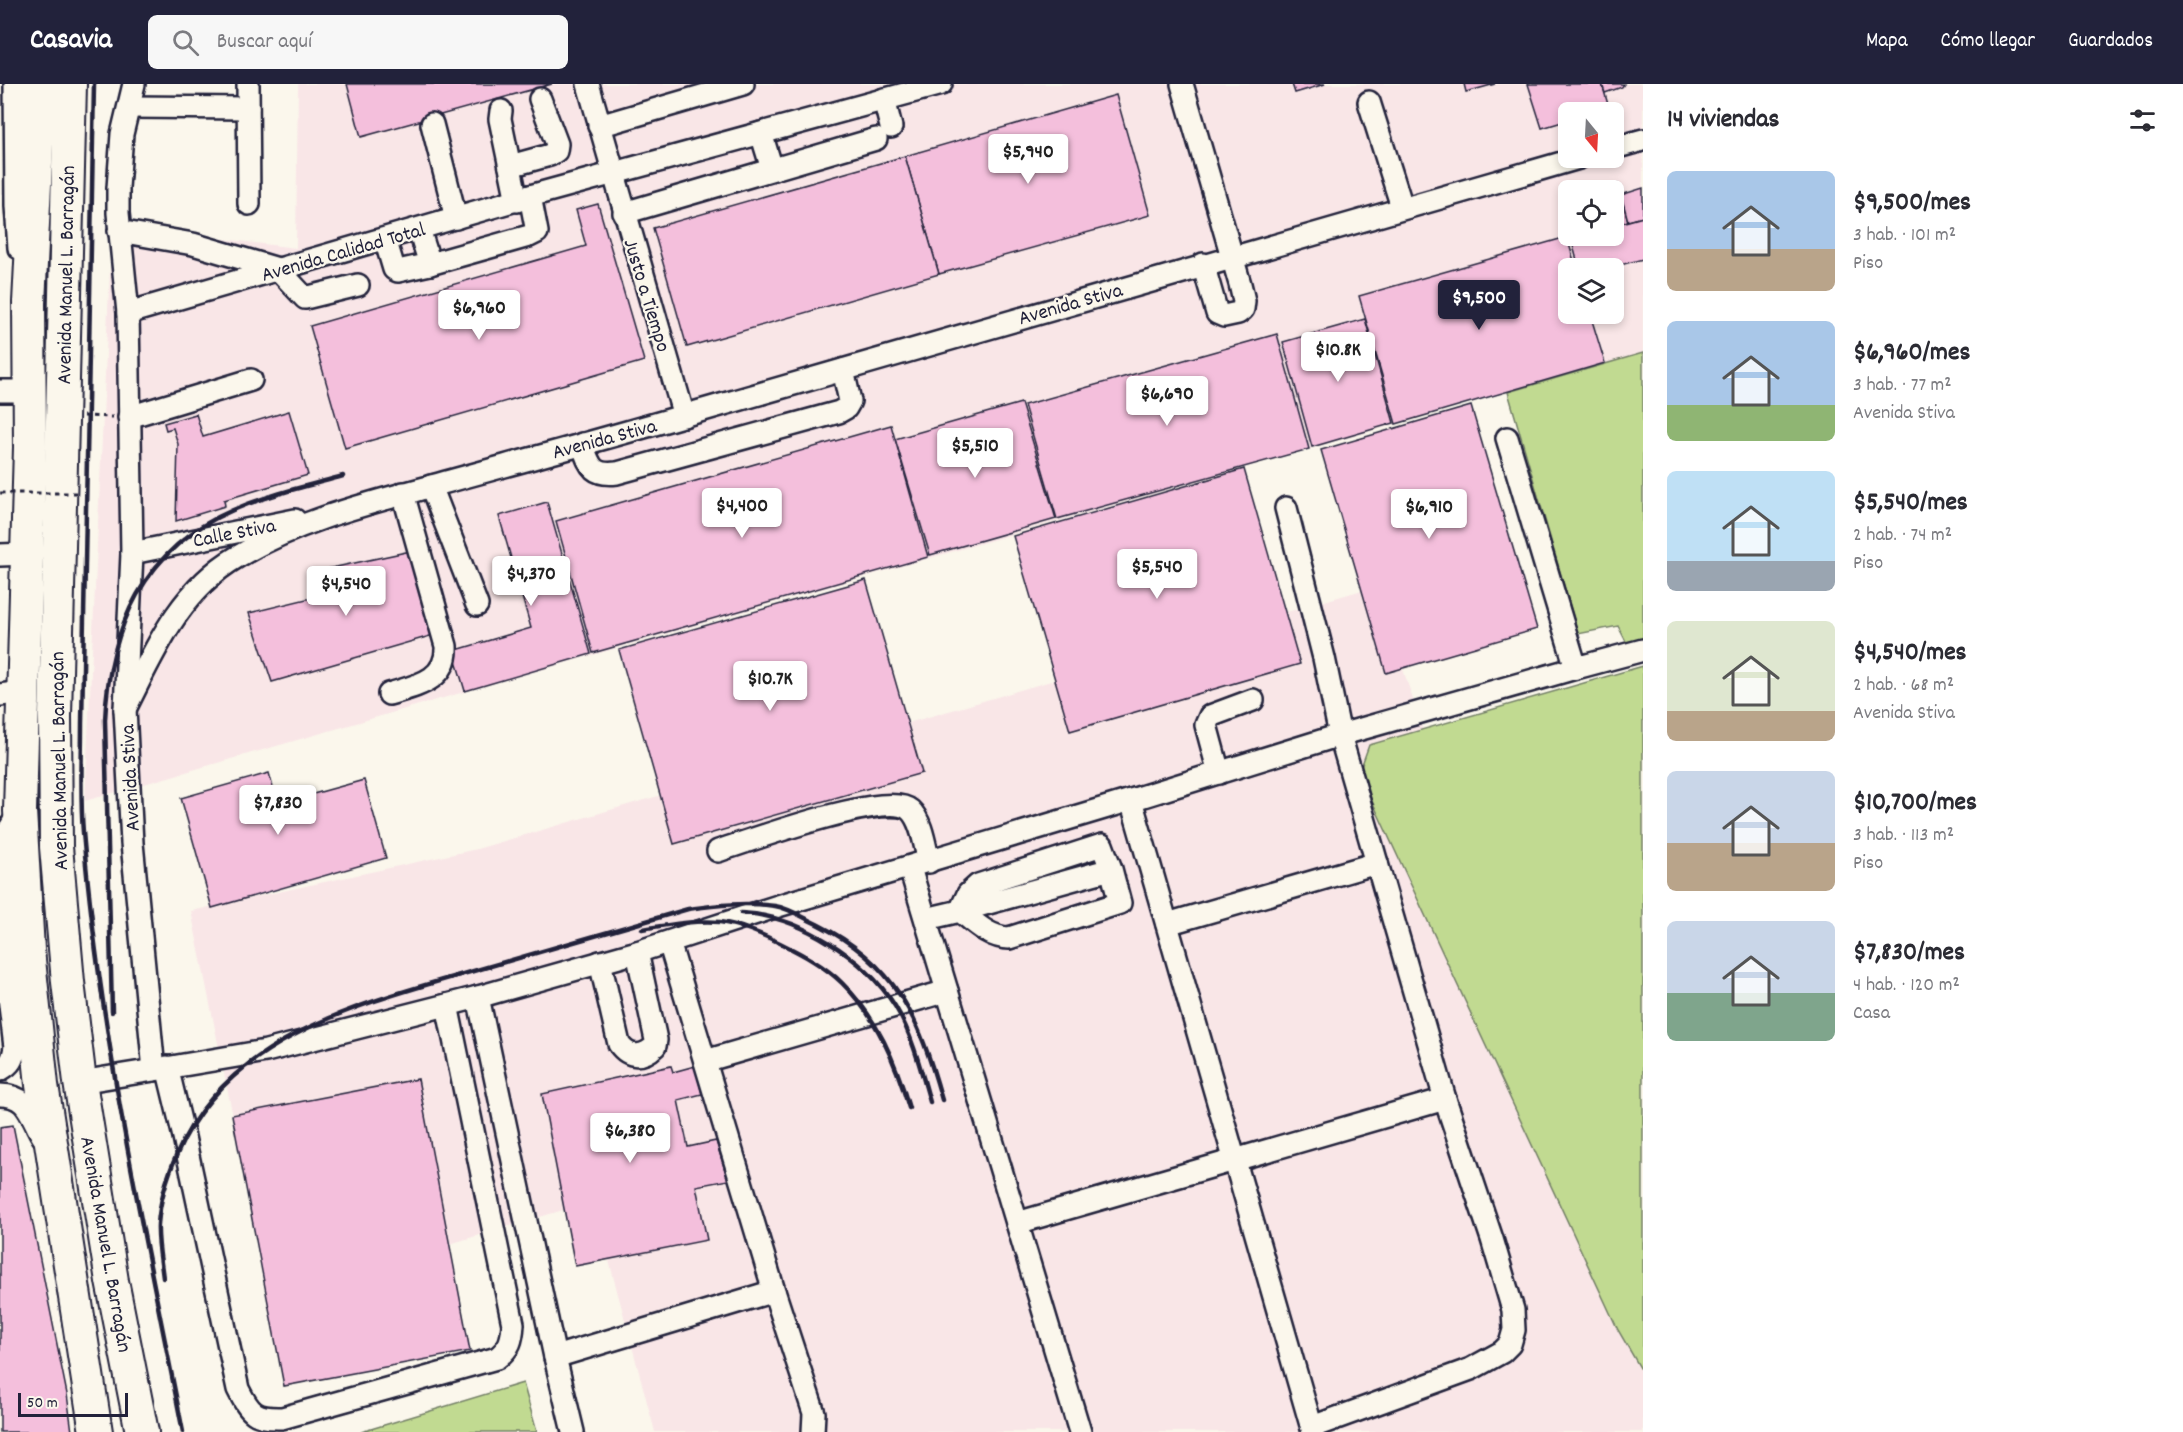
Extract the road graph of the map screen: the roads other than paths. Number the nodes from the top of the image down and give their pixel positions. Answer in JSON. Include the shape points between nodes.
{"nodes":[{"id":1,"x":15,"y":84,"type":"edge"},
{"id":2,"x":40,"y":84,"type":"edge"},
{"id":3,"x":70,"y":84,"type":"edge"},
{"id":4,"x":134,"y":84,"type":"edge"},
{"id":5,"x":248,"y":84,"type":"edge"},
{"id":6,"x":588,"y":84,"type":"edge"},
{"id":7,"x":743,"y":84,"type":"edge"},
{"id":8,"x":941,"y":84,"type":"edge"},
{"id":9,"x":1182,"y":84,"type":"edge"},
{"id":10,"x":540,"y":99,"type":"dead end"},
{"id":11,"x":884,"y":99,"type":"junction"},
{"id":12,"x":1369,"y":102,"type":"dead end"},
{"id":13,"x":129,"y":107,"type":"junction"},
{"id":14,"x":248,"y":108,"type":"junction"},
{"id":15,"x":501,"y":111,"type":"dead end"},
{"id":16,"x":432,"y":124,"type":"dead end"},
{"id":17,"x":599,"y":126,"type":"junction"},
{"id":18,"x":761,"y":133,"type":"junction"},
{"id":19,"x":1643,"y":140,"type":"edge"},
{"id":20,"x":1624,"y":145,"type":"edge"},
{"id":21,"x":1558,"y":164,"type":"edge"},
{"id":22,"x":510,"y":166,"type":"junction"},
{"id":23,"x":772,"y":169,"type":"junction"},
{"id":24,"x":612,"y":173,"type":"junction"},
{"id":25,"x":523,"y":199,"type":"junction"},
{"id":26,"x":249,"y":204,"type":"dead end"},
{"id":27,"x":8,"y":205,"type":"edge"},
{"id":28,"x":1402,"y":207,"type":"junction"},
{"id":29,"x":624,"y":213,"type":"junction"},
{"id":30,"x":456,"y":218,"type":"junction"},
{"id":31,"x":419,"y":229,"type":"junction"},
{"id":32,"x":119,"y":231,"type":"junction"},
{"id":33,"x":386,"y":239,"type":"junction"},
{"id":34,"x":1233,"y":256,"type":"junction"},
{"id":35,"x":430,"y":264,"type":"junction"},
{"id":36,"x":1203,"y":264,"type":"junction"},
{"id":37,"x":278,"y":269,"type":"junction"},
{"id":38,"x":358,"y":285,"type":"dead end"},
{"id":39,"x":29,"y":303,"type":"junction"},
{"id":40,"x":128,"y":313,"type":"junction"},
{"id":41,"x":843,"y":370,"type":"junction"},
{"id":42,"x":251,"y":380,"type":"dead end"},
{"id":43,"x":15,"y":391,"type":"edge"},
{"id":44,"x":684,"y":416,"type":"junction"},
{"id":45,"x":129,"y":417,"type":"junction"},
{"id":46,"x":1507,"y":438,"type":"dead end"},
{"id":47,"x":582,"y":444,"type":"junction"},
{"id":48,"x":431,"y":486,"type":"junction"},
{"id":49,"x":404,"y":493,"type":"junction"},
{"id":50,"x":1286,"y":508,"type":"dead end"},
{"id":51,"x":337,"y":512,"type":"junction"},
{"id":52,"x":132,"y":554,"type":"junction"},
{"id":53,"x":13,"y":555,"type":"edge"},
{"id":54,"x":477,"y":605,"type":"dead end"},
{"id":55,"x":1643,"y":650,"type":"edge"},
{"id":56,"x":1576,"y":668,"type":"junction"},
{"id":57,"x":11,"y":694,"type":"edge"},
{"id":58,"x":388,"y":694,"type":"dead end"},
{"id":59,"x":1253,"y":700,"type":"dead end"},
{"id":60,"x":125,"y":709,"type":"junction"},
{"id":61,"x":1340,"y":735,"type":"junction"},
{"id":62,"x":1220,"y":773,"type":"junction"},
{"id":63,"x":1131,"y":801,"type":"junction"},
{"id":64,"x":20,"y":812,"type":"junction"},
{"id":65,"x":718,"y":851,"type":"dead end"},
{"id":66,"x":1377,"y":863,"type":"junction"},
{"id":67,"x":920,"y":865,"type":"junction"},
{"id":68,"x":960,"y":912,"type":"junction"},
{"id":69,"x":926,"y":919,"type":"junction"},
{"id":70,"x":1167,"y":924,"type":"junction"},
{"id":71,"x":669,"y":942,"type":"junction"},
{"id":72,"x":637,"y":952,"type":"junction"},
{"id":73,"x":600,"y":963,"type":"junction"},
{"id":74,"x":947,"y":991,"type":"junction"},
{"id":75,"x":478,"y":997,"type":"junction"},
{"id":76,"x":447,"y":1005,"type":"junction"},
{"id":77,"x":705,"y":1061,"type":"junction"},
{"id":78,"x":160,"y":1069,"type":"junction"},
{"id":79,"x":0,"y":1070,"type":"edge"},
{"id":80,"x":80,"y":1082,"type":"junction"},
{"id":81,"x":0,"y":1095,"type":"edge"},
{"id":82,"x":1445,"y":1099,"type":"junction"},
{"id":83,"x":52,"y":1148,"type":"junction"},
{"id":84,"x":1235,"y":1160,"type":"junction"},
{"id":85,"x":1017,"y":1223,"type":"junction"},
{"id":86,"x":774,"y":1291,"type":"junction"},
{"id":87,"x":555,"y":1357,"type":"junction"},
{"id":88,"x":1312,"y":1430,"type":"edge"},
{"id":89,"x":96,"y":1432,"type":"edge"},
{"id":90,"x":142,"y":1432,"type":"edge"},
{"id":91,"x":573,"y":1432,"type":"edge"},
{"id":92,"x":813,"y":1432,"type":"edge"},
{"id":93,"x":1080,"y":1432,"type":"edge"}],
"edges":[{"from":1,"to":27,"type":"street"},
{"from":2,"to":39,"type":"highway","name":"Avenida Manuel L. Barragán"},
{"from":3,"to":80,"type":"highway","name":"Avenida Manuel L. Barragán","via":[[56,835]]},
{"from":4,"to":13,"type":"street"},
{"from":5,"to":14,"type":"street"},
{"from":6,"to":17,"type":"street","name":"Justo a Tiempo"},
{"from":7,"to":17,"type":"street"},
{"from":8,"to":11,"type":"street","name":"Avenida Calidad Total"},
{"from":9,"to":34,"type":"street"},
{"from":10,"to":22,"type":"street","via":[[557,144],[556,151]]},
{"from":11,"to":18,"type":"street","name":"Avenida Calidad Total"},
{"from":11,"to":23,"type":"street","via":[[884,133]]},
{"from":12,"to":28,"type":"street"},
{"from":13,"to":14,"type":"street"},
{"from":13,"to":32,"type":"street","via":[[119,157]]},
{"from":14,"to":26,"type":"street"},
{"from":15,"to":22,"type":"street"},
{"from":16,"to":30,"type":"street"},
{"from":17,"to":24,"type":"street","name":"Justo a Tiempo"},
{"from":18,"to":23,"type":"street"},
{"from":18,"to":24,"type":"street","name":"Avenida Calidad Total"},
{"from":19,"to":20,"type":"street"},
{"from":21,"to":28,"type":"street","name":"Avenida Stiva"},
{"from":22,"to":25,"type":"street"},
{"from":23,"to":29,"type":"street"},
{"from":24,"to":25,"type":"street","name":"Avenida Calidad Total"},
{"from":24,"to":29,"type":"street","name":"Justo a Tiempo"},
{"from":25,"to":30,"type":"street","name":"Avenida Calidad Total"},
{"from":25,"to":35,"type":"street","via":[[537,232]]},
{"from":27,"to":39,"type":"street"},
{"from":28,"to":34,"type":"street","name":"Avenida Stiva"},
{"from":29,"to":44,"type":"street","name":"Justo a Tiempo"},
{"from":30,"to":31,"type":"street","name":"Avenida Calidad Total"},
{"from":31,"to":33,"type":"street","name":"Avenida Calidad Total"},
{"from":31,"to":35,"type":"street"},
{"from":32,"to":37,"type":"street","via":[[194,244]]},
{"from":32,"to":40,"type":"street"},
{"from":33,"to":35,"type":"street","via":[[394,269]]},
{"from":33,"to":37,"type":"street","name":"Avenida Calidad Total"},
{"from":34,"to":36,"type":"street","name":"Avenida Stiva"},
{"from":34,"to":36,"type":"street","via":[[1244,301],[1238,313],[1217,313]]},
{"from":36,"to":41,"type":"street","name":"Avenida Stiva"},
{"from":37,"to":38,"type":"street","via":[[305,298]]},
{"from":37,"to":40,"type":"street","name":"Avenida Calidad Total"},
{"from":39,"to":43,"type":"highway","name":"Avenida Manuel L. Barragán"},
{"from":40,"to":45,"type":"street"},
{"from":41,"to":44,"type":"street","name":"Avenida Stiva"},
{"from":41,"to":47,"type":"street","via":[[850,401],[839,412],[617,474],[594,470]]},
{"from":42,"to":45,"type":"street"},
{"from":43,"to":53,"type":"highway","name":"Avenida Manuel L. Barragán"},
{"from":44,"to":47,"type":"street","name":"Avenida Stiva"},
{"from":45,"to":52,"type":"street"},
{"from":46,"to":56,"type":"street"},
{"from":47,"to":48,"type":"street","name":"Avenida Stiva"},
{"from":48,"to":49,"type":"street","name":"Avenida Stiva"},
{"from":48,"to":54,"type":"street"},
{"from":49,"to":51,"type":"street","name":"Avenida Stiva"},
{"from":49,"to":58,"type":"street","via":[[447,657],[431,678]]},
{"from":50,"to":61,"type":"street"},
{"from":51,"to":52,"type":"street","name":"Calle Stiva"},
{"from":51,"to":60,"type":"street","name":"Avenida Stiva","via":[[262,543],[202,582],[176,614]]},
{"from":52,"to":60,"type":"street"},
{"from":53,"to":57,"type":"highway","name":"Avenida Manuel L. Barragán"},
{"from":55,"to":56,"type":"street"},
{"from":56,"to":61,"type":"street"},
{"from":57,"to":64,"type":"highway","name":"Avenida Manuel L. Barragán"},
{"from":59,"to":62,"type":"street","via":[[1210,716],[1206,725]]},
{"from":60,"to":78,"type":"street","name":"Avenida Stiva","via":[[132,843]]},
{"from":61,"to":62,"type":"street"},
{"from":61,"to":66,"type":"street"},
{"from":62,"to":63,"type":"street"},
{"from":63,"to":67,"type":"street"},
{"from":63,"to":70,"type":"street"},
{"from":64,"to":79,"type":"street","via":[[4,839],[1,865],[4,955],[15,1047],[8,1066]]},
{"from":64,"to":83,"type":"highway","name":"Avenida Manuel L. Barragán","via":[[28,951]]},
{"from":65,"to":67,"type":"street","via":[[844,812],[891,804],[911,811],[918,824]]},
{"from":66,"to":70,"type":"street"},
{"from":66,"to":82,"type":"street"},
{"from":67,"to":69,"type":"street"},
{"from":67,"to":71,"type":"street"},
{"from":68,"to":68,"type":"street","via":[[991,935],[1009,938],[1120,903],[1111,869]]},
{"from":68,"to":69,"type":"street"},
{"from":69,"to":74,"type":"street"},
{"from":70,"to":84,"type":"street"},
{"from":71,"to":72,"type":"street"},
{"from":71,"to":77,"type":"street"},
{"from":72,"to":73,"type":"street"},
{"from":72,"to":73,"type":"street","via":[[656,1040],[655,1046],[643,1054],[633,1056],[619,1044]]},
{"from":73,"to":75,"type":"street"},
{"from":74,"to":77,"type":"street"},
{"from":74,"to":85,"type":"street"},
{"from":75,"to":76,"type":"street"},
{"from":75,"to":87,"type":"street"},
{"from":76,"to":78,"type":"street","via":[[266,1051]]},
{"from":76,"to":78,"type":"street","name":"Avenida Stiva","via":[[513,1323],[508,1350],[497,1358],[282,1418],[263,1418],[247,1407],[238,1389],[184,1137]]},
{"from":77,"to":86,"type":"street"},
{"from":78,"to":80,"type":"street"},
{"from":80,"to":90,"type":"highway","name":"Avenida Manuel L. Barragán","via":[[112,1281]]},
{"from":81,"to":83,"type":"street","via":[[12,1096],[27,1106]]},
{"from":82,"to":84,"type":"street"},
{"from":82,"to":88,"type":"street","via":[[1513,1310],[1510,1344],[1471,1369]]},
{"from":83,"to":89,"type":"highway","name":"Avenida Manuel L. Barragán"},
{"from":84,"to":85,"type":"street"},
{"from":84,"to":88,"type":"street"},
{"from":85,"to":93,"type":"street"},
{"from":86,"to":87,"type":"street"},
{"from":86,"to":92,"type":"street","via":[[814,1413]]},
{"from":87,"to":91,"type":"street"}]}
